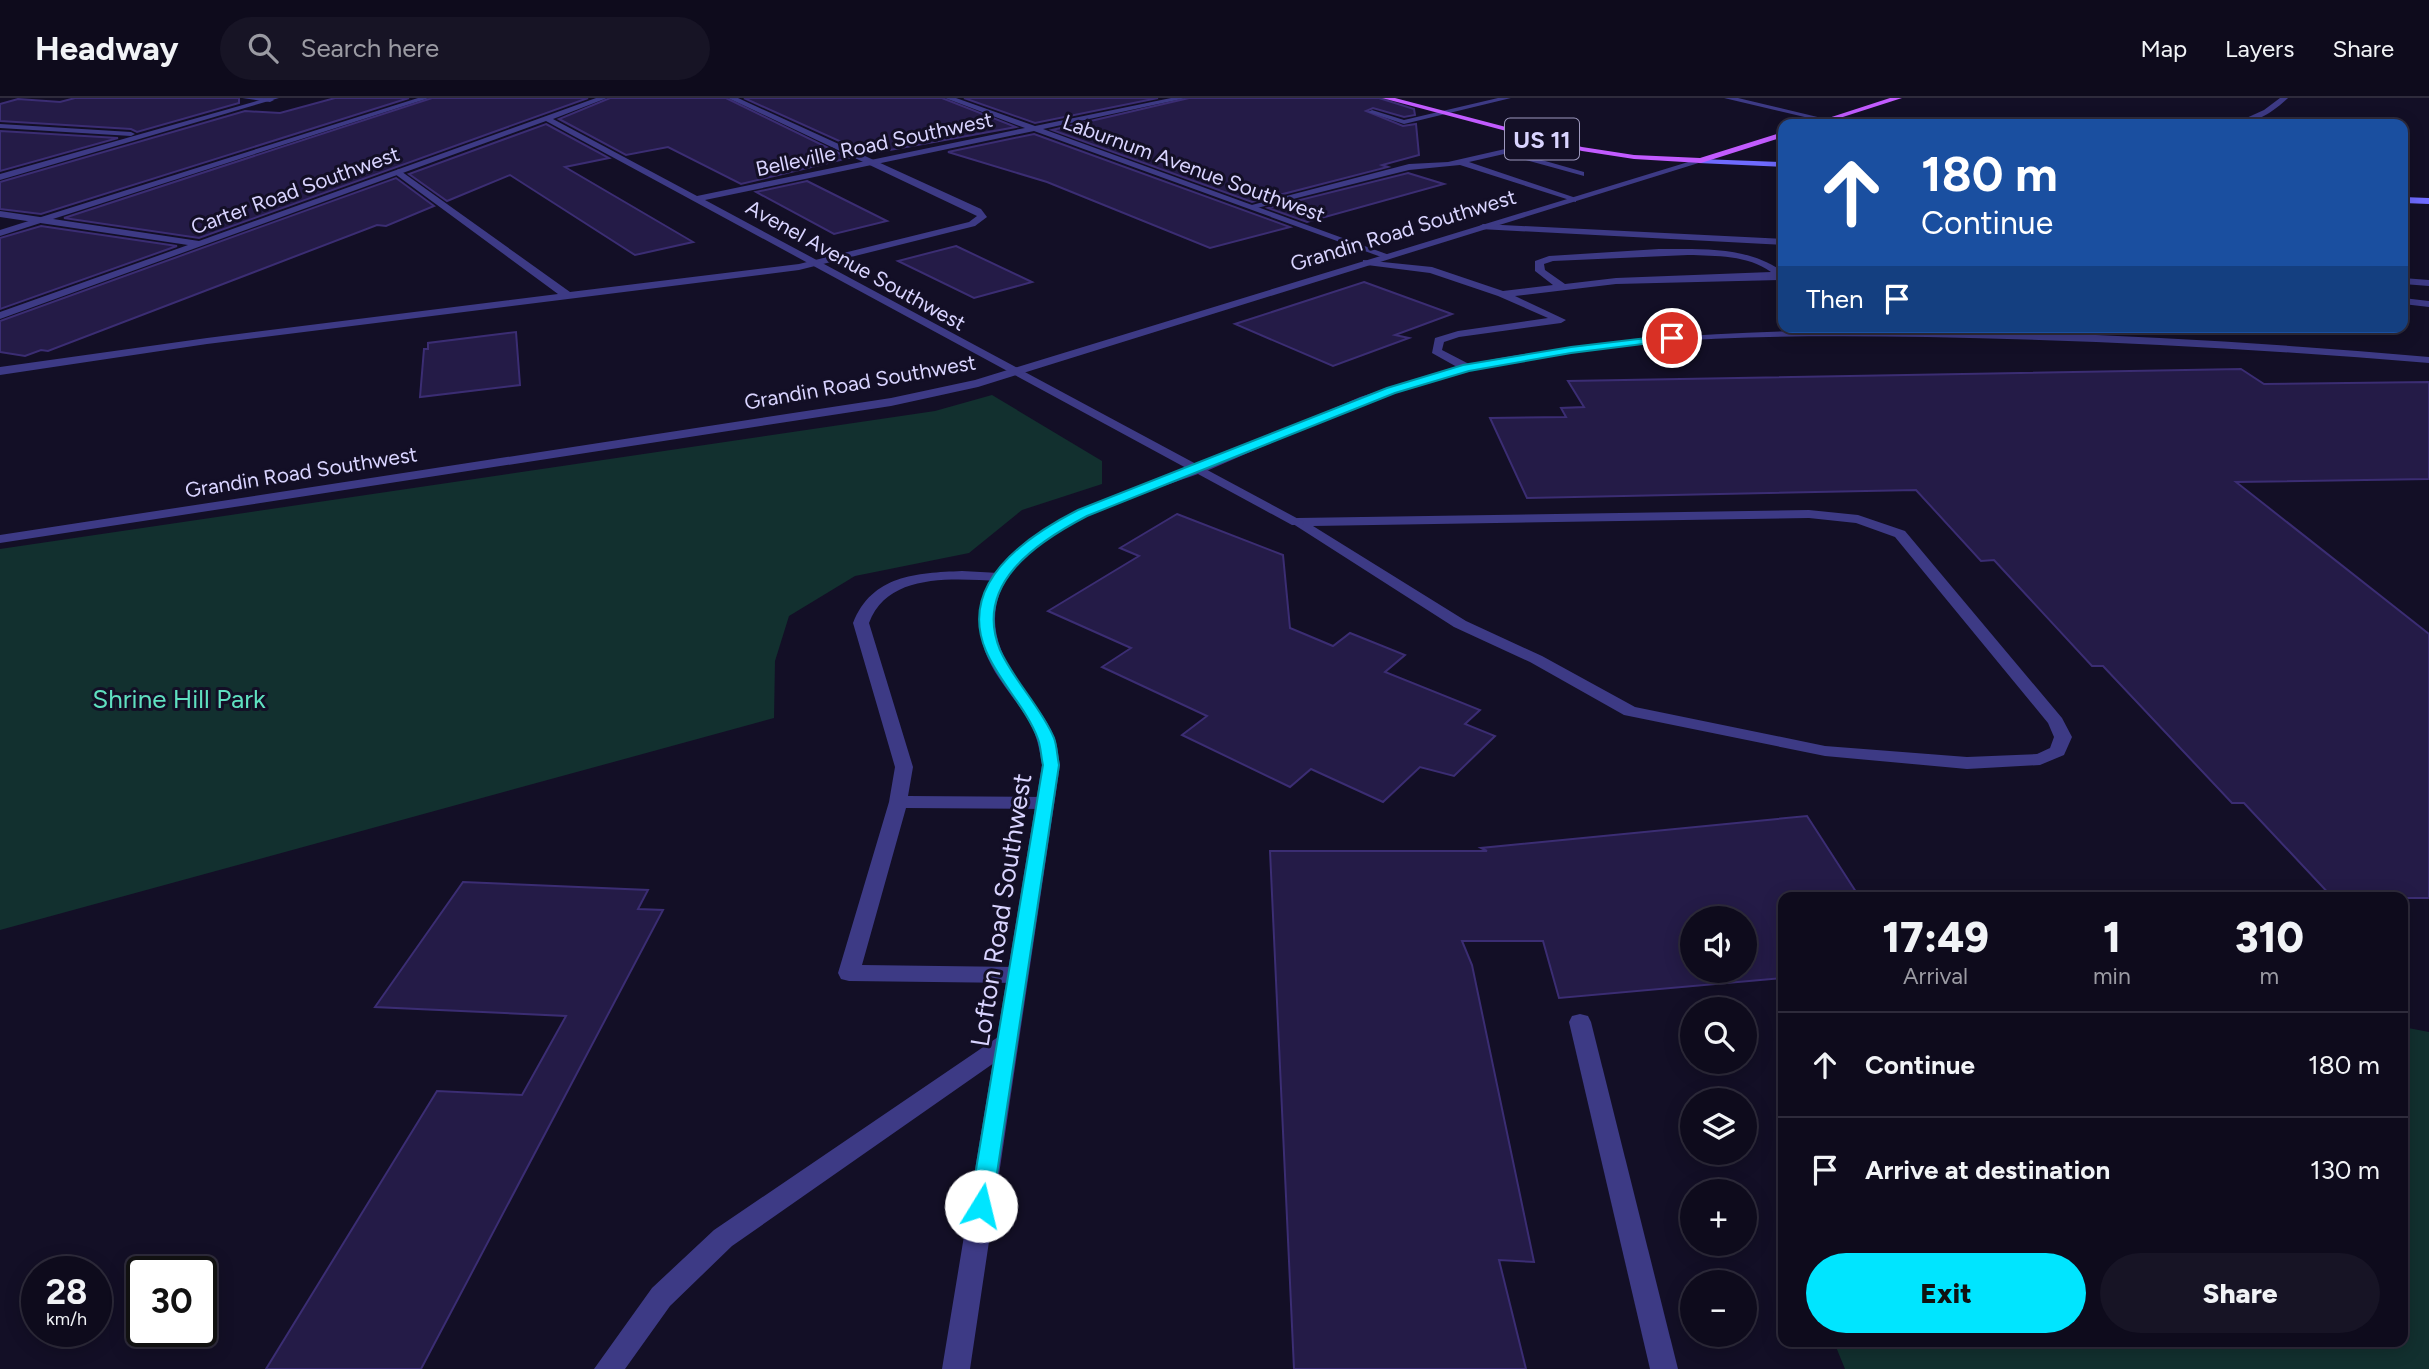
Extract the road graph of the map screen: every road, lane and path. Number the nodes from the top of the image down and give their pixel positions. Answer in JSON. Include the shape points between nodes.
{"nodes":[{"id":1,"x":246,"y":98,"type":"edge"},
{"id":2,"x":425,"y":98,"type":"edge"},
{"id":3,"x":603,"y":98,"type":"edge"},
{"id":4,"x":732,"y":98,"type":"edge"},
{"id":5,"x":949,"y":98,"type":"edge"},
{"id":6,"x":1178,"y":98,"type":"edge"},
{"id":7,"x":1386,"y":98,"type":"edge"},
{"id":8,"x":1507,"y":98,"type":"edge"},
{"id":9,"x":1728,"y":98,"type":"edge"},
{"id":10,"x":1898,"y":98,"type":"edge"},
{"id":11,"x":2284,"y":98,"type":"edge"},
{"id":12,"x":272,"y":99,"type":"edge"},
{"id":13,"x":1372,"y":112,"type":"dead end"},
{"id":14,"x":1441,"y":113,"type":"junction"},
{"id":15,"x":546,"y":118,"type":"junction"},
{"id":16,"x":1822,"y":119,"type":"edge"},
{"id":17,"x":1829,"y":119,"type":"edge"},
{"id":18,"x":2250,"y":119,"type":"edge"},
{"id":19,"x":1404,"y":122,"type":"junction"},
{"id":20,"x":0,"y":126,"type":"edge"},
{"id":21,"x":1034,"y":129,"type":"junction"},
{"id":22,"x":1427,"y":129,"type":"dead end"},
{"id":23,"x":145,"y":135,"type":"junction"},
{"id":24,"x":1778,"y":136,"type":"edge"},
{"id":25,"x":1549,"y":141,"type":"junction"},
{"id":26,"x":1504,"y":152,"type":"junction"},
{"id":27,"x":1701,"y":161,"type":"junction"},
{"id":28,"x":876,"y":162,"type":"junction"},
{"id":29,"x":1460,"y":162,"type":"junction"},
{"id":30,"x":1778,"y":165,"type":"edge"},
{"id":31,"x":398,"y":172,"type":"junction"},
{"id":32,"x":1581,"y":174,"type":"dead end"},
{"id":33,"x":0,"y":177,"type":"edge"},
{"id":34,"x":695,"y":199,"type":"junction"},
{"id":35,"x":1573,"y":200,"type":"junction"},
{"id":36,"x":2408,"y":200,"type":"edge"},
{"id":37,"x":2429,"y":201,"type":"edge"},
{"id":38,"x":1253,"y":206,"type":"junction"},
{"id":39,"x":0,"y":214,"type":"edge"},
{"id":40,"x":40,"y":220,"type":"junction"},
{"id":41,"x":1483,"y":228,"type":"junction"},
{"id":42,"x":0,"y":233,"type":"edge"},
{"id":43,"x":1778,"y":242,"type":"edge"},
{"id":44,"x":199,"y":244,"type":"junction"},
{"id":45,"x":1419,"y":247,"type":"junction"},
{"id":46,"x":1387,"y":256,"type":"junction"},
{"id":47,"x":1367,"y":262,"type":"junction"},
{"id":48,"x":814,"y":264,"type":"junction"},
{"id":49,"x":1432,"y":270,"type":"junction"},
{"id":50,"x":1778,"y":273,"type":"edge"},
{"id":51,"x":1778,"y":276,"type":"edge"},
{"id":52,"x":2408,"y":281,"type":"edge"},
{"id":53,"x":2429,"y":283,"type":"edge"},
{"id":54,"x":1561,"y":286,"type":"junction"},
{"id":55,"x":1502,"y":294,"type":"junction"},
{"id":56,"x":568,"y":296,"type":"junction"},
{"id":57,"x":2408,"y":302,"type":"edge"},
{"id":58,"x":2429,"y":304,"type":"edge"},
{"id":59,"x":0,"y":316,"type":"edge"},
{"id":60,"x":1778,"y":332,"type":"edge"},
{"id":61,"x":1969,"y":333,"type":"edge"},
{"id":62,"x":2429,"y":360,"type":"edge"},
{"id":63,"x":1467,"y":368,"type":"junction"},
{"id":64,"x":0,"y":371,"type":"edge"},
{"id":65,"x":1014,"y":372,"type":"junction"},
{"id":66,"x":1197,"y":470,"type":"junction"},
{"id":67,"x":1297,"y":522,"type":"junction"},
{"id":68,"x":0,"y":539,"type":"edge"},
{"id":69,"x":999,"y":577,"type":"junction"},
{"id":70,"x":898,"y":802,"type":"junction"},
{"id":71,"x":1045,"y":803,"type":"junction"},
{"id":72,"x":1017,"y":975,"type":"junction"},
{"id":73,"x":1580,"y":1022,"type":"dead end"},
{"id":74,"x":1006,"y":1043,"type":"junction"},
{"id":75,"x":608,"y":1369,"type":"edge"},
{"id":76,"x":956,"y":1369,"type":"edge"},
{"id":77,"x":1664,"y":1369,"type":"edge"}],
"edges":[{"from":1,"to":12,"type":"street"},
{"from":2,"to":40,"type":"street"},
{"from":3,"to":15,"type":"street","name":"Carter Road Southwest"},
{"from":4,"to":28,"type":"street"},
{"from":5,"to":21,"type":"street","name":"Laburnum Avenue Southwest"},
{"from":6,"to":21,"type":"street","name":"Belleville Road Southwest"},
{"from":7,"to":14,"type":"main road","number":"US 11"},
{"from":8,"to":14,"type":"street"},
{"from":9,"to":16,"type":"street"},
{"from":10,"to":17,"type":"main road"},
{"from":11,"to":18,"type":"street"},
{"from":12,"to":23,"type":"street"},
{"from":13,"to":19,"type":"street"},
{"from":14,"to":19,"type":"street"},
{"from":14,"to":25,"type":"main road","number":"US 11"},
{"from":15,"to":31,"type":"street","name":"Carter Road Southwest"},
{"from":15,"to":34,"type":"street","name":"Avenel Avenue Southwest"},
{"from":19,"to":22,"type":"street"},
{"from":20,"to":23,"type":"street"},
{"from":21,"to":28,"type":"street","name":"Belleville Road Southwest"},
{"from":21,"to":38,"type":"street","name":"Laburnum Avenue Southwest"},
{"from":23,"to":33,"type":"street"},
{"from":24,"to":27,"type":"main road","name":"Grandin Road Southwest","number":"US 11"},
{"from":25,"to":26,"type":"street"},
{"from":25,"to":27,"type":"main road","number":"US 11","via":[[1610,154]]},
{"from":26,"to":29,"type":"street"},
{"from":26,"to":32,"type":"street"},
{"from":27,"to":30,"type":"main road"},
{"from":27,"to":35,"type":"street","name":"Grandin Road Southwest"},
{"from":28,"to":34,"type":"street","name":"Belleville Road Southwest"},
{"from":28,"to":48,"type":"street","via":[[982,217],[972,224]]},
{"from":29,"to":35,"type":"street"},
{"from":29,"to":38,"type":"street","via":[[1409,167]]},
{"from":31,"to":44,"type":"street","name":"Carter Road Southwest"},
{"from":31,"to":56,"type":"street"},
{"from":34,"to":48,"type":"street","name":"Avenel Avenue Southwest"},
{"from":35,"to":41,"type":"street","name":"Grandin Road Southwest"},
{"from":36,"to":37,"type":"main road"},
{"from":38,"to":46,"type":"street","name":"Laburnum Avenue Southwest"},
{"from":39,"to":40,"type":"street"},
{"from":40,"to":42,"type":"street"},
{"from":40,"to":44,"type":"street"},
{"from":41,"to":43,"type":"street"},
{"from":41,"to":45,"type":"street","name":"Grandin Road Southwest"},
{"from":44,"to":59,"type":"street","name":"Carter Road Southwest"},
{"from":45,"to":46,"type":"street","name":"Grandin Road Southwest"},
{"from":45,"to":49,"type":"street"},
{"from":46,"to":47,"type":"street","name":"Grandin Road Southwest"},
{"from":47,"to":49,"type":"street"},
{"from":47,"to":65,"type":"street","name":"Grandin Road Southwest"},
{"from":48,"to":56,"type":"street"},
{"from":48,"to":65,"type":"street","name":"Avenel Avenue Southwest"},
{"from":49,"to":55,"type":"street"},
{"from":50,"to":54,"type":"street","via":[[1762,262],[1710,253],[1552,258],[1539,263],[1540,271]]},
{"from":51,"to":54,"type":"street"},
{"from":52,"to":53,"type":"street"},
{"from":54,"to":55,"type":"street"},
{"from":55,"to":63,"type":"street","via":[[1562,320],[1438,340],[1436,351]]},
{"from":56,"to":64,"type":"street"},
{"from":57,"to":58,"type":"street"},
{"from":60,"to":63,"type":"street","name":"Lofton Road Southwest","via":[[1697,335]]},
{"from":61,"to":62,"type":"street","name":"Lofton Road Southwest"},
{"from":63,"to":66,"type":"street","name":"Lofton Road Southwest","via":[[1391,390]]},
{"from":65,"to":66,"type":"street","name":"Avenel Avenue Southwest"},
{"from":65,"to":68,"type":"street","name":"Grandin Road Southwest","via":[[891,402]]},
{"from":66,"to":67,"type":"street","name":"Avenel Avenue Southwest"},
{"from":66,"to":69,"type":"street","name":"Lofton Road Southwest","via":[[1049,530],[1021,551]]},
{"from":67,"to":67,"type":"street","name":"Avenel Avenue Southwest","via":[[1460,624],[1630,711],[1825,751],[1967,763],[2040,759],[2058,751],[2063,737],[2056,722],[1899,534],[1858,519],[1809,514]]},
{"from":69,"to":70,"type":"street","via":[[953,574],[909,581],[884,591],[863,612],[861,623],[904,767]]},
{"from":69,"to":71,"type":"street","name":"Lofton Road Southwest","via":[[989,599],[987,630],[993,651],[1046,738],[1051,765]]},
{"from":70,"to":71,"type":"street"},
{"from":70,"to":72,"type":"street","via":[[849,973]]},
{"from":71,"to":72,"type":"street","name":"Lofton Road Southwest"},
{"from":72,"to":74,"type":"street","name":"Lofton Road Southwest"},
{"from":73,"to":77,"type":"street"},
{"from":74,"to":75,"type":"street","via":[[723,1238],[661,1297]]},
{"from":74,"to":76,"type":"street","name":"Lofton Road Southwest"}]}
